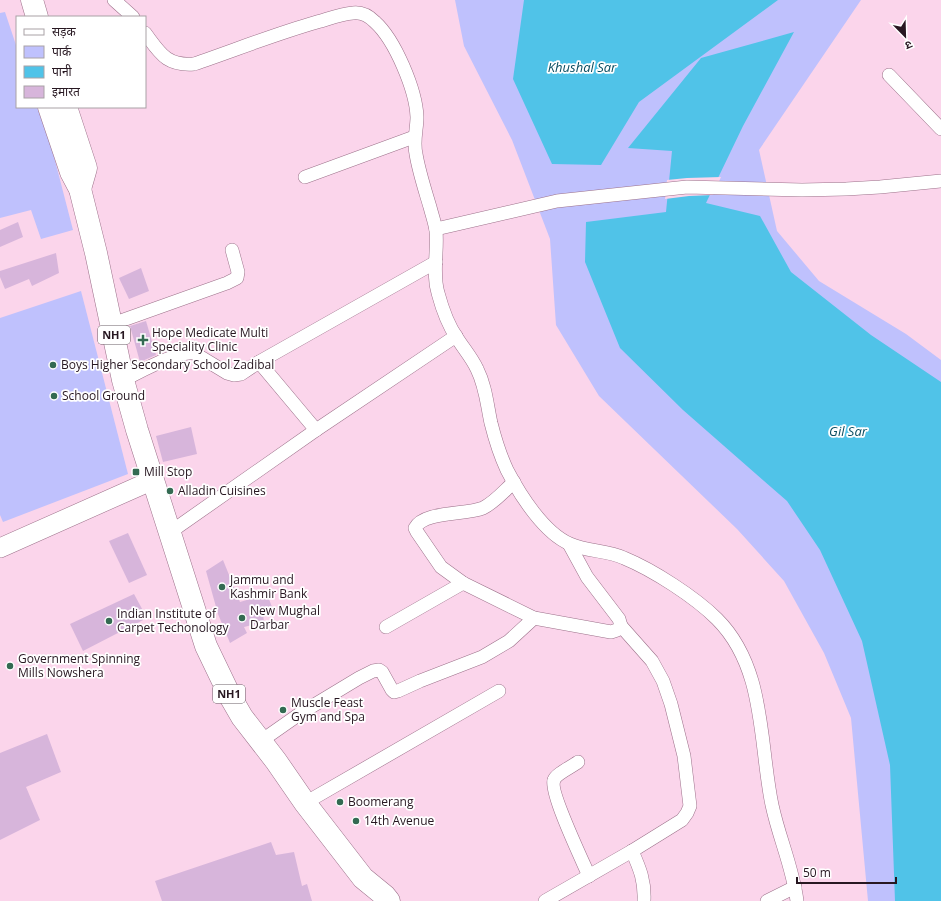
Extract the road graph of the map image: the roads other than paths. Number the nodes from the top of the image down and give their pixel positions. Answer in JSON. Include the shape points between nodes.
{"nodes":[{"id":1,"x":17,"y":0,"type":"edge"},
{"id":2,"x":32,"y":0,"type":"edge"},
{"id":3,"x":114,"y":0,"type":"edge"},
{"id":4,"x":22,"y":16,"type":"edge"},
{"id":5,"x":37,"y":16,"type":"edge"},
{"id":6,"x":132,"y":16,"type":"edge"},
{"id":7,"x":146,"y":34,"type":"edge"},
{"id":8,"x":889,"y":75,"type":"dead end"},
{"id":9,"x":49,"y":108,"type":"edge"},
{"id":10,"x":66,"y":108,"type":"edge"},
{"id":11,"x":941,"y":129,"type":"edge"},
{"id":12,"x":414,"y":137,"type":"junction"},
{"id":13,"x":305,"y":177,"type":"dead end"},
{"id":14,"x":941,"y":181,"type":"edge"},
{"id":15,"x":80,"y":190,"type":"junction"},
{"id":16,"x":436,"y":229,"type":"junction"},
{"id":17,"x":232,"y":250,"type":"dead end"},
{"id":18,"x":436,"y":262,"type":"junction"},
{"id":19,"x":112,"y":324,"type":"junction"},
{"id":20,"x":456,"y":336,"type":"junction"},
{"id":21,"x":260,"y":362,"type":"junction"},
{"id":22,"x":123,"y":380,"type":"junction"},
{"id":23,"x":316,"y":430,"type":"junction"},
{"id":24,"x":153,"y":480,"type":"junction"},
{"id":25,"x":514,"y":482,"type":"junction"},
{"id":26,"x":168,"y":532,"type":"junction"},
{"id":27,"x":569,"y":544,"type":"junction"},
{"id":28,"x":0,"y":548,"type":"edge"},
{"id":29,"x":462,"y":584,"type":"junction"},
{"id":30,"x":534,"y":618,"type":"junction"},
{"id":31,"x":620,"y":626,"type":"junction"},
{"id":32,"x":386,"y":627,"type":"dead end"},
{"id":33,"x":499,"y":691,"type":"dead end"},
{"id":34,"x":261,"y":741,"type":"junction"},
{"id":35,"x":578,"y":762,"type":"dead end"},
{"id":36,"x":305,"y":803,"type":"junction"},
{"id":37,"x":632,"y":851,"type":"junction"},
{"id":38,"x":589,"y":876,"type":"junction"},
{"id":39,"x":363,"y":878,"type":"junction"},
{"id":40,"x":796,"y":887,"type":"junction"},
{"id":41,"x":372,"y":901,"type":"edge"},
{"id":42,"x":389,"y":901,"type":"edge"},
{"id":43,"x":544,"y":901,"type":"edge"},
{"id":44,"x":644,"y":901,"type":"edge"},
{"id":45,"x":766,"y":901,"type":"edge"},
{"id":46,"x":798,"y":901,"type":"edge"}],
"edges":[{"from":1,"to":4,"type":"highway"},
{"from":2,"to":5,"type":"highway"},
{"from":3,"to":6,"type":"street"},
{"from":7,"to":12,"type":"street","via":[[159,52],[172,62],[182,65],[194,64],[301,27],[352,13],[362,14],[374,20],[400,59],[416,110]]},
{"from":8,"to":11,"type":"street"},
{"from":9,"to":15,"type":"highway","number":"NH1","via":[[70,172]]},
{"from":10,"to":15,"type":"highway","number":"NH1","via":[[86,168]]},
{"from":12,"to":13,"type":"street"},
{"from":12,"to":16,"type":"street","via":[[416,156]]},
{"from":14,"to":16,"type":"street","via":[[880,188],[802,190],[687,187],[557,201]]},
{"from":15,"to":19,"type":"highway","number":"NH1"},
{"from":16,"to":18,"type":"street"},
{"from":17,"to":19,"type":"street","via":[[238,272],[237,278]]},
{"from":18,"to":20,"type":"street","via":[[435,281],[438,293]]},
{"from":18,"to":21,"type":"street"},
{"from":19,"to":22,"type":"highway","number":"NH1"},
{"from":20,"to":23,"type":"street"},
{"from":20,"to":25,"type":"street","via":[[478,371],[486,394],[498,449]]},
{"from":21,"to":22,"type":"street","via":[[241,374],[234,375],[188,352]]},
{"from":21,"to":23,"type":"street"},
{"from":22,"to":24,"type":"highway","number":"NH1"},
{"from":23,"to":26,"type":"street"},
{"from":24,"to":26,"type":"highway","number":"NH1"},
{"from":24,"to":28,"type":"main road"},
{"from":25,"to":27,"type":"street","via":[[538,518]]},
{"from":25,"to":29,"type":"street","via":[[482,508],[445,514],[417,524],[415,528],[423,542],[441,566]]},
{"from":26,"to":34,"type":"highway","number":"NH1","via":[[206,646],[231,698]]},
{"from":27,"to":31,"type":"street","via":[[588,577],[614,612]]},
{"from":27,"to":40,"type":"street","via":[[607,552],[638,564],[701,604],[730,635],[741,652],[757,699],[772,808]]},
{"from":29,"to":30,"type":"street"},
{"from":29,"to":32,"type":"street"},
{"from":30,"to":31,"type":"street","via":[[611,632]]},
{"from":30,"to":34,"type":"street","via":[[509,641],[482,657],[398,691],[392,690],[382,672],[373,671],[301,713]]},
{"from":31,"to":37,"type":"street","via":[[652,661],[663,681],[684,756],[690,806],[682,820]]},
{"from":33,"to":36,"type":"street"},
{"from":34,"to":36,"type":"highway","number":"NH1"},
{"from":35,"to":38,"type":"street","via":[[556,777],[553,787]]},
{"from":36,"to":39,"type":"highway","number":"NH1"},
{"from":37,"to":38,"type":"street"},
{"from":37,"to":44,"type":"street","via":[[645,887]]},
{"from":38,"to":43,"type":"street"},
{"from":39,"to":41,"type":"highway","number":"NH1"},
{"from":39,"to":42,"type":"highway","number":"NH1"},
{"from":40,"to":45,"type":"street"},
{"from":40,"to":46,"type":"street"}]}
